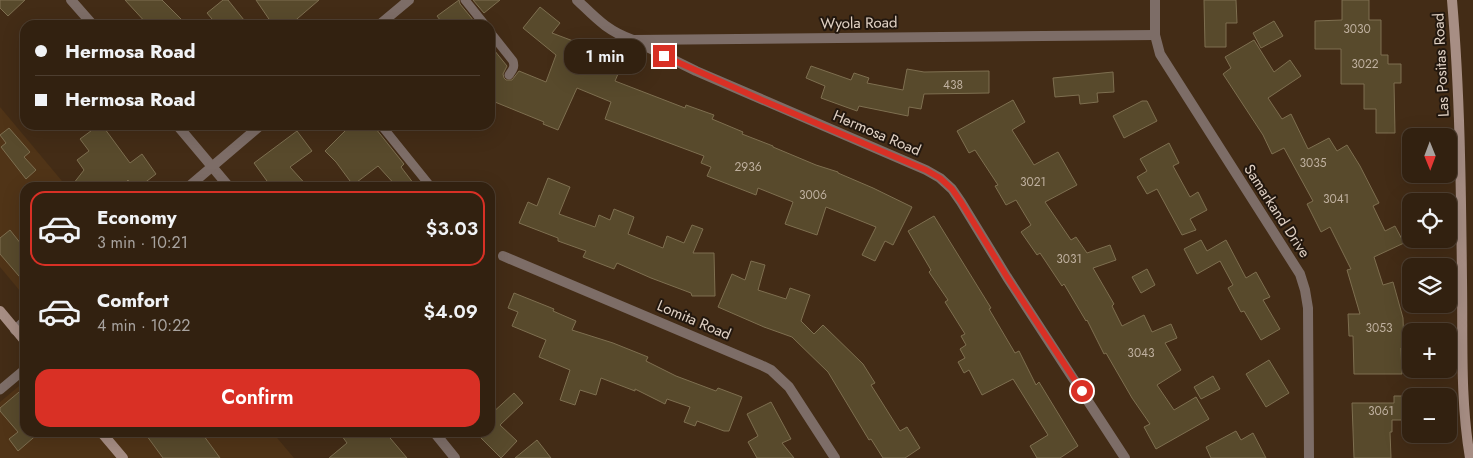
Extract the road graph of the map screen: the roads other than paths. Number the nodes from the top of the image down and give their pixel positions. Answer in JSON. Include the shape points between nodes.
{"nodes":[{"id":1,"x":71,"y":0,"type":"edge"},
{"id":2,"x":409,"y":0,"type":"edge"},
{"id":3,"x":465,"y":0,"type":"edge"},
{"id":4,"x":577,"y":0,"type":"edge"},
{"id":5,"x":1154,"y":0,"type":"edge"},
{"id":6,"x":1452,"y":0,"type":"edge"},
{"id":7,"x":89,"y":20,"type":"edge"},
{"id":8,"x":385,"y":20,"type":"edge"},
{"id":9,"x":481,"y":20,"type":"edge"},
{"id":10,"x":1155,"y":35,"type":"junction"},
{"id":11,"x":495,"y":38,"type":"edge"},
{"id":12,"x":633,"y":40,"type":"junction"},
{"id":13,"x":509,"y":74,"type":"dead end"},
{"id":14,"x":181,"y":130,"type":"edge"},
{"id":15,"x":255,"y":130,"type":"edge"},
{"id":16,"x":385,"y":130,"type":"edge"},
{"id":17,"x":213,"y":166,"type":"junction"},
{"id":18,"x":194,"y":182,"type":"edge"},
{"id":19,"x":225,"y":182,"type":"edge"},
{"id":20,"x":427,"y":182,"type":"edge"},
{"id":21,"x":504,"y":256,"type":"dead end"},
{"id":22,"x":0,"y":310,"type":"edge"},
{"id":23,"x":20,"y":326,"type":"edge"},
{"id":24,"x":16,"y":330,"type":"junction"},
{"id":25,"x":20,"y":335,"type":"edge"},
{"id":26,"x":20,"y":373,"type":"edge"},
{"id":27,"x":1,"y":386,"type":"edge"},
{"id":28,"x":106,"y":437,"type":"edge"},
{"id":29,"x":438,"y":437,"type":"edge"},
{"id":30,"x":123,"y":458,"type":"edge"},
{"id":31,"x":455,"y":458,"type":"edge"},
{"id":32,"x":835,"y":458,"type":"edge"},
{"id":33,"x":1125,"y":458,"type":"edge"},
{"id":34,"x":1309,"y":458,"type":"edge"},
{"id":35,"x":1470,"y":458,"type":"edge"}],
"edges":[{"from":1,"to":7,"type":"street"},
{"from":2,"to":8,"type":"street"},
{"from":3,"to":9,"type":"lane"},
{"from":4,"to":12,"type":"street","name":"Wyola Road","via":[[605,27]]},
{"from":5,"to":10,"type":"street","name":"Samarkand Drive"},
{"from":6,"to":35,"type":"main road","name":"Las Positas Road","via":[[1459,96],[1463,399]]},
{"from":10,"to":12,"type":"street","name":"Wyola Road"},
{"from":10,"to":34,"type":"street","name":"Samarkand Drive","via":[[1160,54],[1300,274],[1308,308]]},
{"from":11,"to":13,"type":"lane","via":[[515,65]]},
{"from":12,"to":33,"type":"street","name":"Hermosa Road","via":[[704,75],[940,178],[961,202]]},
{"from":14,"to":17,"type":"street"},
{"from":15,"to":17,"type":"street"},
{"from":16,"to":20,"type":"lane"},
{"from":17,"to":18,"type":"street"},
{"from":17,"to":19,"type":"street"},
{"from":21,"to":32,"type":"street","name":"Lomita Road","via":[[771,370],[788,387]]},
{"from":22,"to":24,"type":"main road"},
{"from":23,"to":24,"type":"street"},
{"from":24,"to":25,"type":"main road"},
{"from":26,"to":27,"type":"lane"},
{"from":28,"to":30,"type":"main road"},
{"from":29,"to":31,"type":"street"}]}
